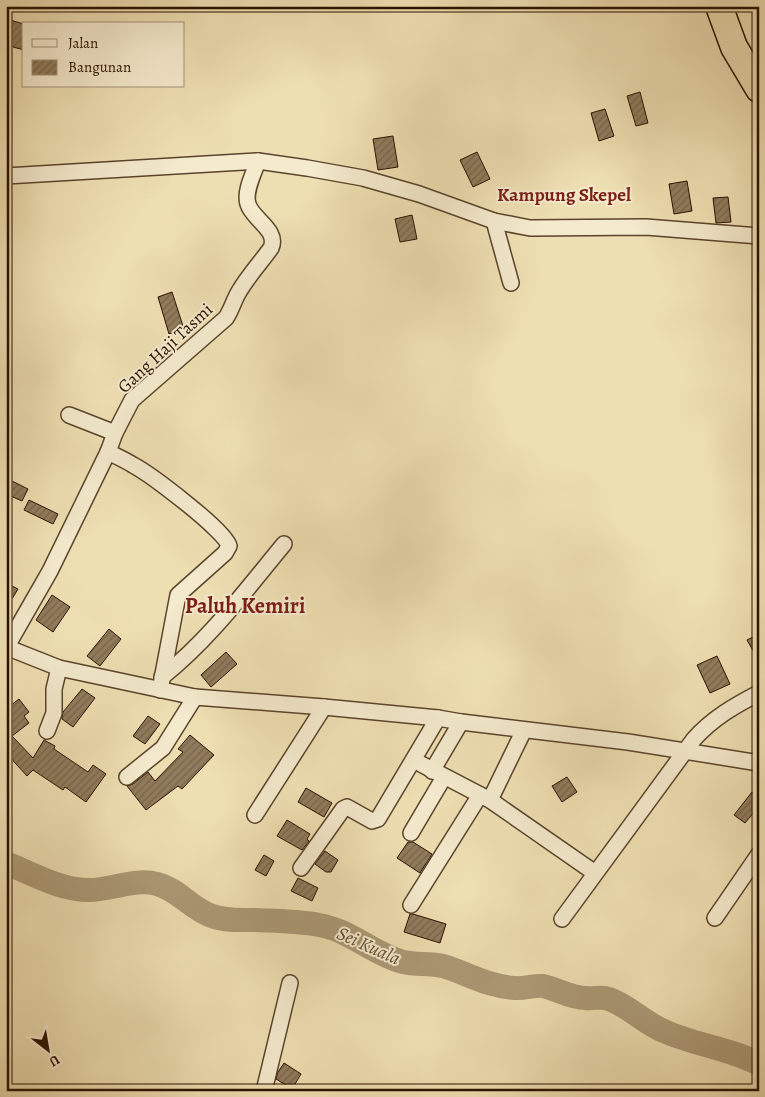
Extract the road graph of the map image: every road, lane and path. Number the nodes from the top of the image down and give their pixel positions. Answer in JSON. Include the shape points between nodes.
{"nodes":[{"id":1,"x":719,"y":6,"type":"edge"},
{"id":2,"x":736,"y":6,"type":"edge"},
{"id":3,"x":759,"y":59,"type":"edge"},
{"id":4,"x":759,"y":89,"type":"edge"},
{"id":5,"x":258,"y":161,"type":"junction"},
{"id":6,"x":6,"y":176,"type":"edge"},
{"id":7,"x":494,"y":221,"type":"junction"},
{"id":8,"x":759,"y":236,"type":"edge"},
{"id":9,"x":511,"y":283,"type":"dead end"},
{"id":10,"x":69,"y":415,"type":"dead end"},
{"id":11,"x":115,"y":432,"type":"junction"},
{"id":12,"x":108,"y":452,"type":"junction"},
{"id":13,"x":284,"y":544,"type":"dead end"},
{"id":14,"x":6,"y":648,"type":"edge"},
{"id":15,"x":59,"y":668,"type":"junction"},
{"id":16,"x":161,"y":683,"type":"junction"},
{"id":17,"x":759,"y":693,"type":"edge"},
{"id":18,"x":195,"y":697,"type":"junction"},
{"id":19,"x":324,"y":706,"type":"junction"},
{"id":20,"x":438,"y":718,"type":"junction"},
{"id":21,"x":461,"y":722,"type":"junction"},
{"id":22,"x":524,"y":730,"type":"junction"},
{"id":23,"x":47,"y":731,"type":"dead end"},
{"id":24,"x":684,"y":752,"type":"junction"},
{"id":25,"x":759,"y":763,"type":"edge"},
{"id":26,"x":432,"y":771,"type":"junction"},
{"id":27,"x":127,"y":777,"type":"dead end"},
{"id":28,"x":485,"y":797,"type":"junction"},
{"id":29,"x":255,"y":815,"type":"dead end"},
{"id":30,"x":411,"y":833,"type":"dead end"},
{"id":31,"x":759,"y":854,"type":"edge"},
{"id":32,"x":302,"y":868,"type":"dead end"},
{"id":33,"x":596,"y":874,"type":"junction"},
{"id":34,"x":411,"y":905,"type":"dead end"},
{"id":35,"x":716,"y":918,"type":"dead end"},
{"id":36,"x":562,"y":920,"type":"dead end"},
{"id":37,"x":290,"y":983,"type":"dead end"},
{"id":38,"x":264,"y":1091,"type":"edge"}],
"edges":[{"from":1,"to":4,"type":"highway","via":[[734,47]]},
{"from":2,"to":3,"type":"highway"},
{"from":5,"to":6,"type":"street"},
{"from":5,"to":7,"type":"street","via":[[363,178]]},
{"from":5,"to":11,"type":"street","name":"Gang Haji Tasmi","via":[[247,200],[272,236],[271,248],[248,276],[226,318],[132,400]]},
{"from":7,"to":8,"type":"street","via":[[530,228],[646,228]]},
{"from":7,"to":9,"type":"street"},
{"from":10,"to":11,"type":"street"},
{"from":11,"to":12,"type":"street","name":"Gang Haji Tasmi"},
{"from":12,"to":14,"type":"street","name":"Gang Haji Tasmi","via":[[50,571]]},
{"from":12,"to":16,"type":"street","via":[[134,465],[172,493],[229,546],[178,595]]},
{"from":13,"to":16,"type":"street"},
{"from":14,"to":15,"type":"street"},
{"from":15,"to":16,"type":"street"},
{"from":15,"to":23,"type":"street","via":[[54,689],[54,713]]},
{"from":16,"to":18,"type":"street"},
{"from":17,"to":24,"type":"street","via":[[708,724]]},
{"from":18,"to":19,"type":"street"},
{"from":18,"to":27,"type":"street","via":[[163,748]]},
{"from":19,"to":20,"type":"street"},
{"from":19,"to":29,"type":"street"},
{"from":20,"to":21,"type":"street"},
{"from":20,"to":32,"type":"street","via":[[378,819],[372,822],[347,807],[343,808]]},
{"from":21,"to":22,"type":"street"},
{"from":21,"to":26,"type":"street"},
{"from":22,"to":24,"type":"street"},
{"from":22,"to":28,"type":"street"},
{"from":24,"to":25,"type":"street"},
{"from":24,"to":33,"type":"street"},
{"from":26,"to":28,"type":"street"},
{"from":26,"to":30,"type":"street"},
{"from":28,"to":33,"type":"street"},
{"from":28,"to":34,"type":"street"},
{"from":31,"to":35,"type":"street"},
{"from":33,"to":36,"type":"street"},
{"from":37,"to":38,"type":"street"}]}
